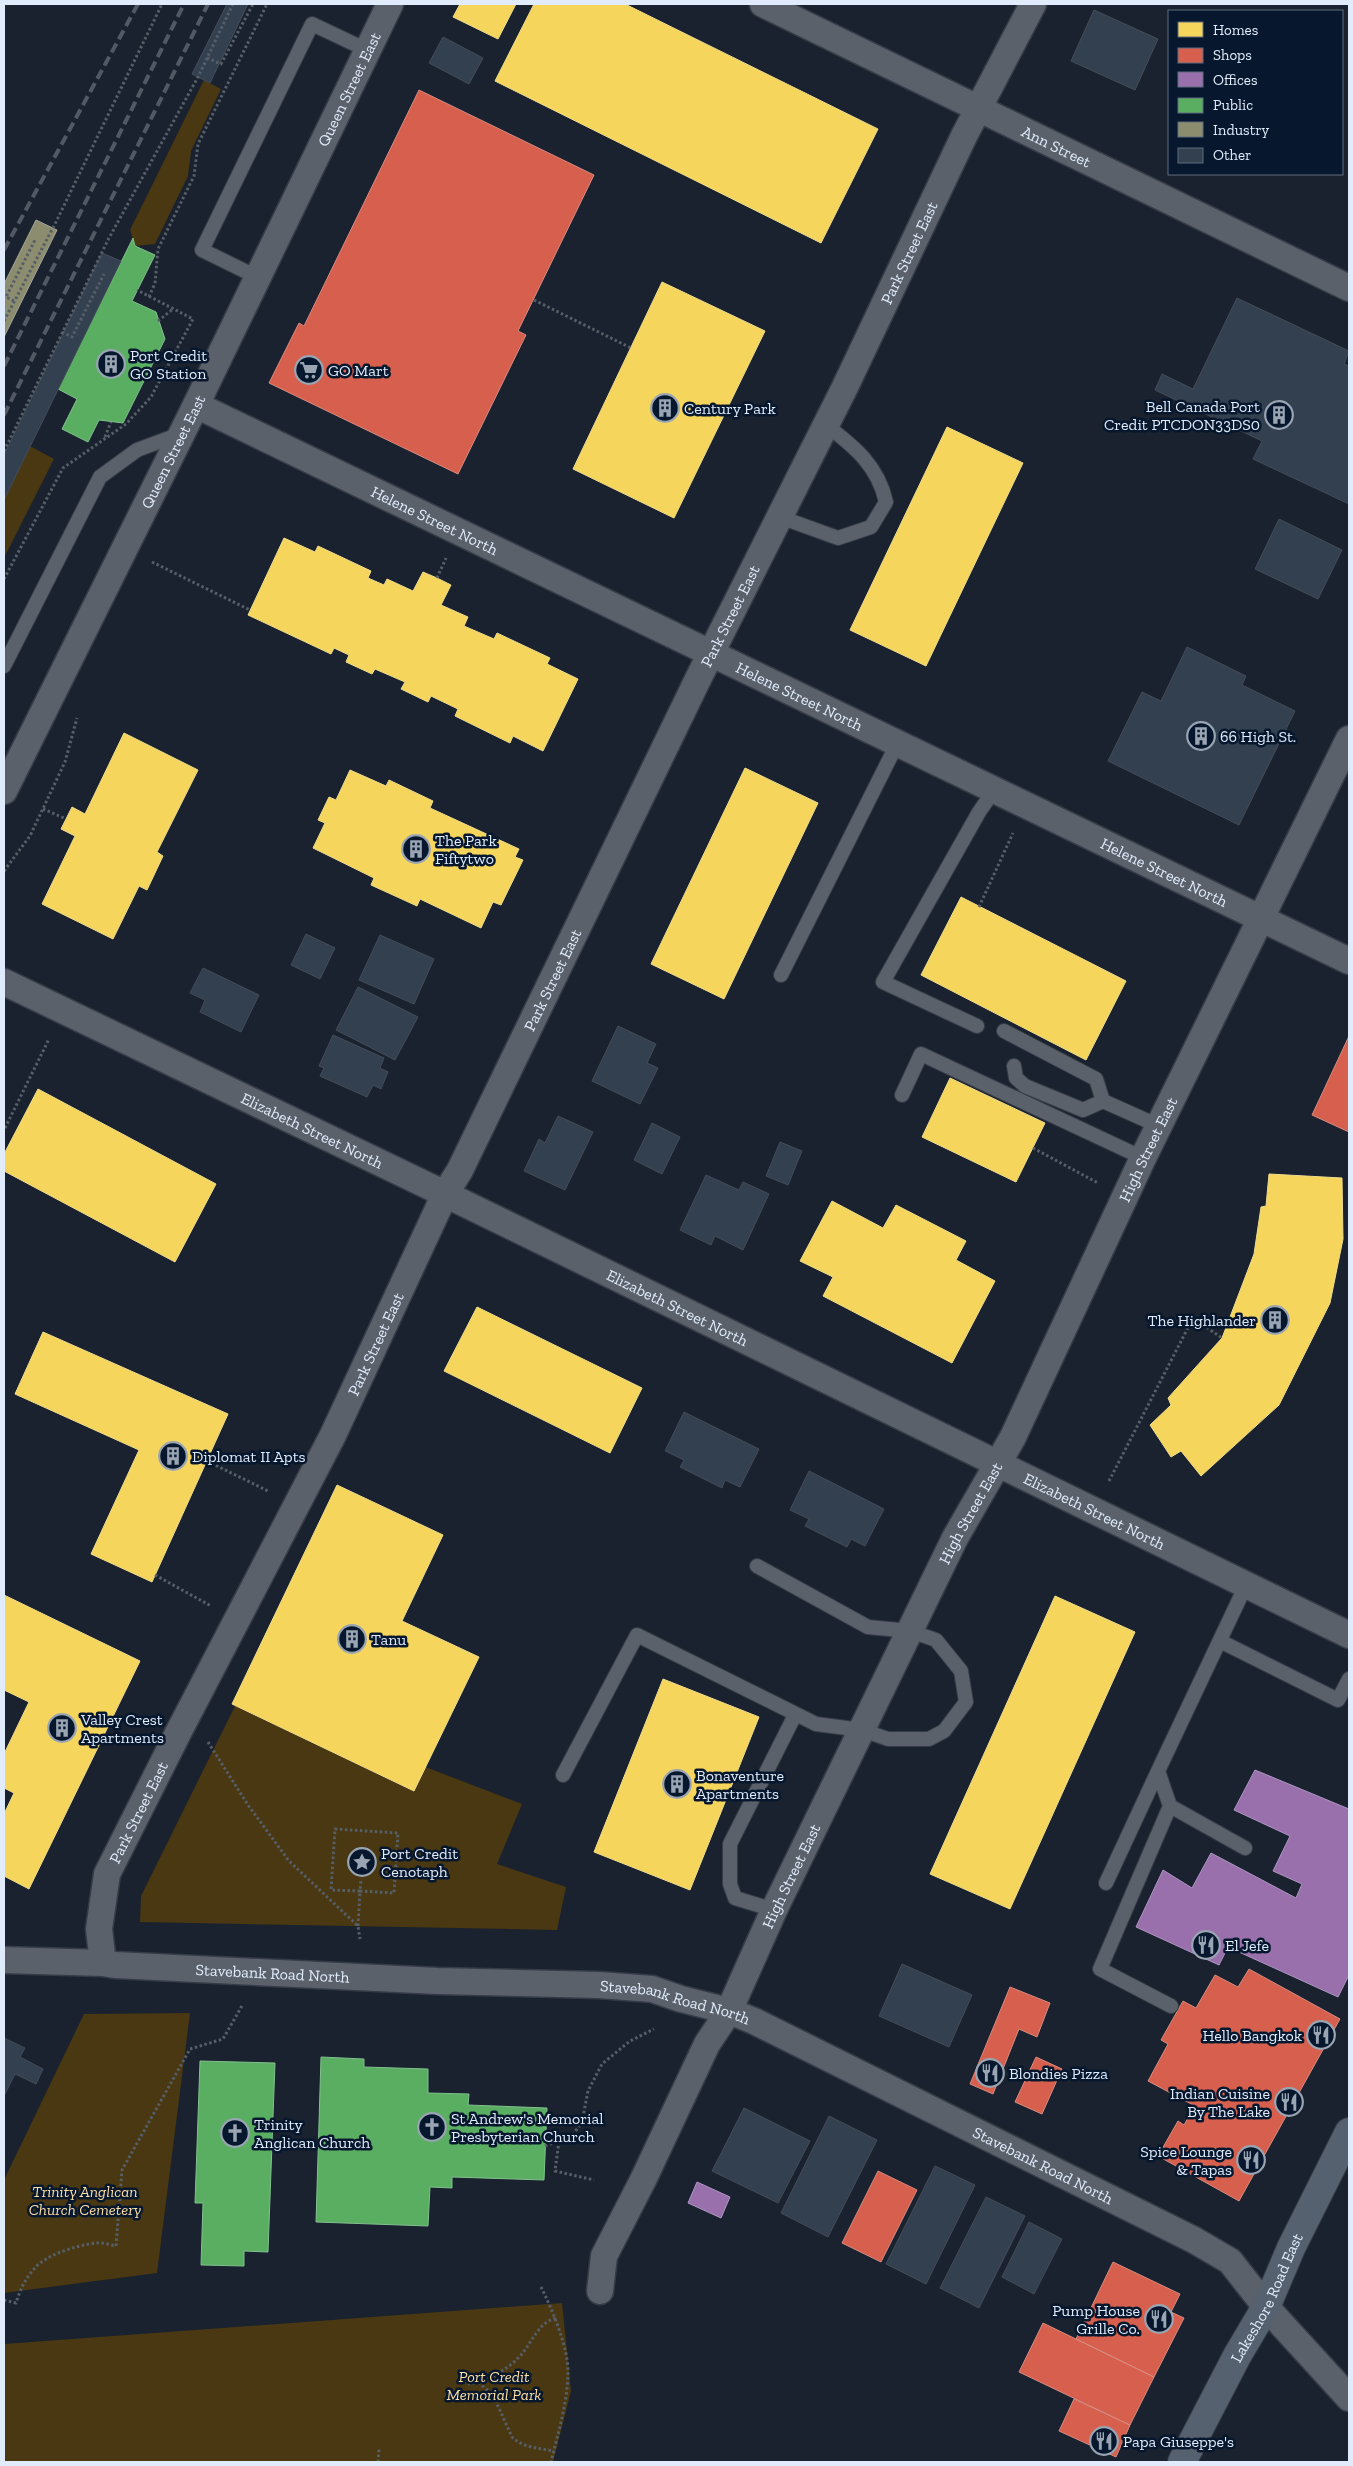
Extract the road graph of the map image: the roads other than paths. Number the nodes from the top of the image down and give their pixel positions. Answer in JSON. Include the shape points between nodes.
{"nodes":[{"id":1,"x":390,"y":4,"type":"edge"},
{"id":2,"x":763,"y":4,"type":"edge"},
{"id":3,"x":1033,"y":4,"type":"edge"},
{"id":4,"x":368,"y":50,"type":"junction"},
{"id":5,"x":979,"y":109,"type":"junction"},
{"id":6,"x":258,"y":277,"type":"junction"},
{"id":7,"x":1349,"y":288,"type":"edge"},
{"id":8,"x":196,"y":405,"type":"junction"},
{"id":9,"x":826,"y":425,"type":"junction"},
{"id":10,"x":180,"y":434,"type":"junction"},
{"id":11,"x":780,"y":518,"type":"junction"},
{"id":12,"x":712,"y":652,"type":"junction"},
{"id":13,"x":4,"y":666,"type":"edge"},
{"id":14,"x":1349,"y":739,"type":"edge"},
{"id":15,"x":898,"y":742,"type":"junction"},
{"id":16,"x":995,"y":789,"type":"junction"},
{"id":17,"x":4,"y":792,"type":"edge"},
{"id":18,"x":1261,"y":916,"type":"junction"},
{"id":19,"x":1349,"y":961,"type":"edge"},
{"id":20,"x":781,"y":975,"type":"dead end"},
{"id":21,"x":4,"y":982,"type":"edge"},
{"id":22,"x":977,"y":1026,"type":"dead end"},
{"id":23,"x":1004,"y":1031,"type":"dead end"},
{"id":24,"x":1014,"y":1066,"type":"dead end"},
{"id":25,"x":902,"y":1095,"type":"dead end"},
{"id":26,"x":1103,"y":1101,"type":"junction"},
{"id":27,"x":1159,"y":1126,"type":"junction"},
{"id":28,"x":1144,"y":1158,"type":"junction"},
{"id":29,"x":445,"y":1194,"type":"junction"},
{"id":30,"x":996,"y":1463,"type":"junction"},
{"id":31,"x":757,"y":1566,"type":"dead end"},
{"id":32,"x":1246,"y":1584,"type":"junction"},
{"id":33,"x":910,"y":1631,"type":"junction"},
{"id":34,"x":1349,"y":1636,"type":"edge"},
{"id":35,"x":1220,"y":1641,"type":"junction"},
{"id":36,"x":1349,"y":1679,"type":"edge"},
{"id":37,"x":795,"y":1715,"type":"junction"},
{"id":38,"x":862,"y":1730,"type":"junction"},
{"id":39,"x":1158,"y":1772,"type":"junction"},
{"id":40,"x":563,"y":1775,"type":"dead end"},
{"id":41,"x":1170,"y":1806,"type":"junction"},
{"id":42,"x":1245,"y":1848,"type":"dead end"},
{"id":43,"x":1106,"y":1883,"type":"dead end"},
{"id":44,"x":774,"y":1910,"type":"junction"},
{"id":45,"x":4,"y":1960,"type":"edge"},
{"id":46,"x":104,"y":1963,"type":"junction"},
{"id":47,"x":1171,"y":2006,"type":"dead end"},
{"id":48,"x":728,"y":2011,"type":"junction"},
{"id":49,"x":1349,"y":2132,"type":"edge"},
{"id":50,"x":600,"y":2291,"type":"dead end"},
{"id":51,"x":1266,"y":2307,"type":"junction"},
{"id":52,"x":1349,"y":2398,"type":"edge"},
{"id":53,"x":1182,"y":2462,"type":"edge"}],
"edges":[{"from":1,"to":4,"type":"street","name":"Queen Street East"},
{"from":2,"to":5,"type":"street","name":"Ann Street"},
{"from":3,"to":5,"type":"street","name":"Park Street East"},
{"from":4,"to":6,"type":"street","name":"Queen Street East"},
{"from":4,"to":6,"type":"lane","via":[[312,24],[248,154],[202,250]]},
{"from":5,"to":7,"type":"street","name":"Ann Street"},
{"from":5,"to":9,"type":"street","name":"Park Street East"},
{"from":6,"to":8,"type":"street","name":"Queen Street East"},
{"from":8,"to":10,"type":"street","name":"Queen Street East"},
{"from":8,"to":12,"type":"street","name":"Helene Street North"},
{"from":9,"to":11,"type":"street","name":"Park Street East"},
{"from":9,"to":11,"type":"lane","via":[[844,438],[875,470],[886,502],[871,527],[838,538]]},
{"from":10,"to":13,"type":"lane","via":[[137,450],[100,478]]},
{"from":10,"to":17,"type":"street","name":"Queen Street East"},
{"from":11,"to":12,"type":"street","name":"Park Street East"},
{"from":12,"to":15,"type":"street","name":"Helene Street North"},
{"from":12,"to":29,"type":"street","name":"Park Street East","via":[[460,1170]]},
{"from":14,"to":18,"type":"street","name":"High Street East"},
{"from":15,"to":16,"type":"street","name":"Helene Street North"},
{"from":15,"to":20,"type":"lane"},
{"from":16,"to":18,"type":"street","name":"Helene Street North"},
{"from":16,"to":22,"type":"lane","via":[[883,982]]},
{"from":18,"to":19,"type":"street","name":"Helene Street North"},
{"from":18,"to":27,"type":"street","name":"High Street East"},
{"from":21,"to":29,"type":"street","name":"Elizabeth Street North"},
{"from":23,"to":26,"type":"lane","via":[[1096,1079]]},
{"from":24,"to":26,"type":"lane","via":[[1016,1078],[1025,1086],[1083,1110]]},
{"from":25,"to":28,"type":"lane","via":[[921,1054]]},
{"from":26,"to":27,"type":"lane"},
{"from":27,"to":28,"type":"street","name":"High Street East"},
{"from":28,"to":30,"type":"street","name":"High Street East","via":[[1012,1437]]},
{"from":29,"to":30,"type":"street","name":"Elizabeth Street North"},
{"from":29,"to":46,"type":"street","name":"Park Street East","via":[[333,1435],[107,1874],[99,1929]]},
{"from":30,"to":32,"type":"street","name":"Elizabeth Street North"},
{"from":30,"to":33,"type":"street","name":"High Street East"},
{"from":31,"to":33,"type":"lane","via":[[868,1627]]},
{"from":32,"to":34,"type":"street","name":"Elizabeth Street North"},
{"from":32,"to":35,"type":"lane"},
{"from":33,"to":38,"type":"street","name":"High Street East"},
{"from":33,"to":38,"type":"lane","via":[[936,1640],[961,1671],[966,1702],[944,1732],[929,1739],[888,1739]]},
{"from":35,"to":36,"type":"lane","via":[[1338,1700]]},
{"from":35,"to":39,"type":"lane"},
{"from":37,"to":38,"type":"lane","via":[[816,1724]]},
{"from":37,"to":40,"type":"lane","via":[[637,1635]]},
{"from":37,"to":44,"type":"lane","via":[[730,1844],[730,1884],[735,1898]]},
{"from":38,"to":44,"type":"street","name":"High Street East"},
{"from":39,"to":41,"type":"lane"},
{"from":39,"to":43,"type":"lane"},
{"from":41,"to":42,"type":"lane"},
{"from":41,"to":47,"type":"lane","via":[[1100,1970]]},
{"from":44,"to":48,"type":"street","name":"High Street East"},
{"from":45,"to":46,"type":"street","name":"Stavebank Road North"},
{"from":46,"to":48,"type":"street","name":"Stavebank Road North","via":[[438,1981],[599,1984],[652,1989]]},
{"from":48,"to":50,"type":"street","name":"High Street East","via":[[708,2044],[604,2256]]},
{"from":48,"to":51,"type":"street","name":"Stavebank Road North","via":[[1194,2240],[1230,2261]]},
{"from":49,"to":51,"type":"main road","name":"Lakeshore Road East","via":[[1291,2248]]},
{"from":51,"to":52,"type":"street","name":"Stavebank Road North"},
{"from":51,"to":53,"type":"main road","name":"Lakeshore Road East"}]}
